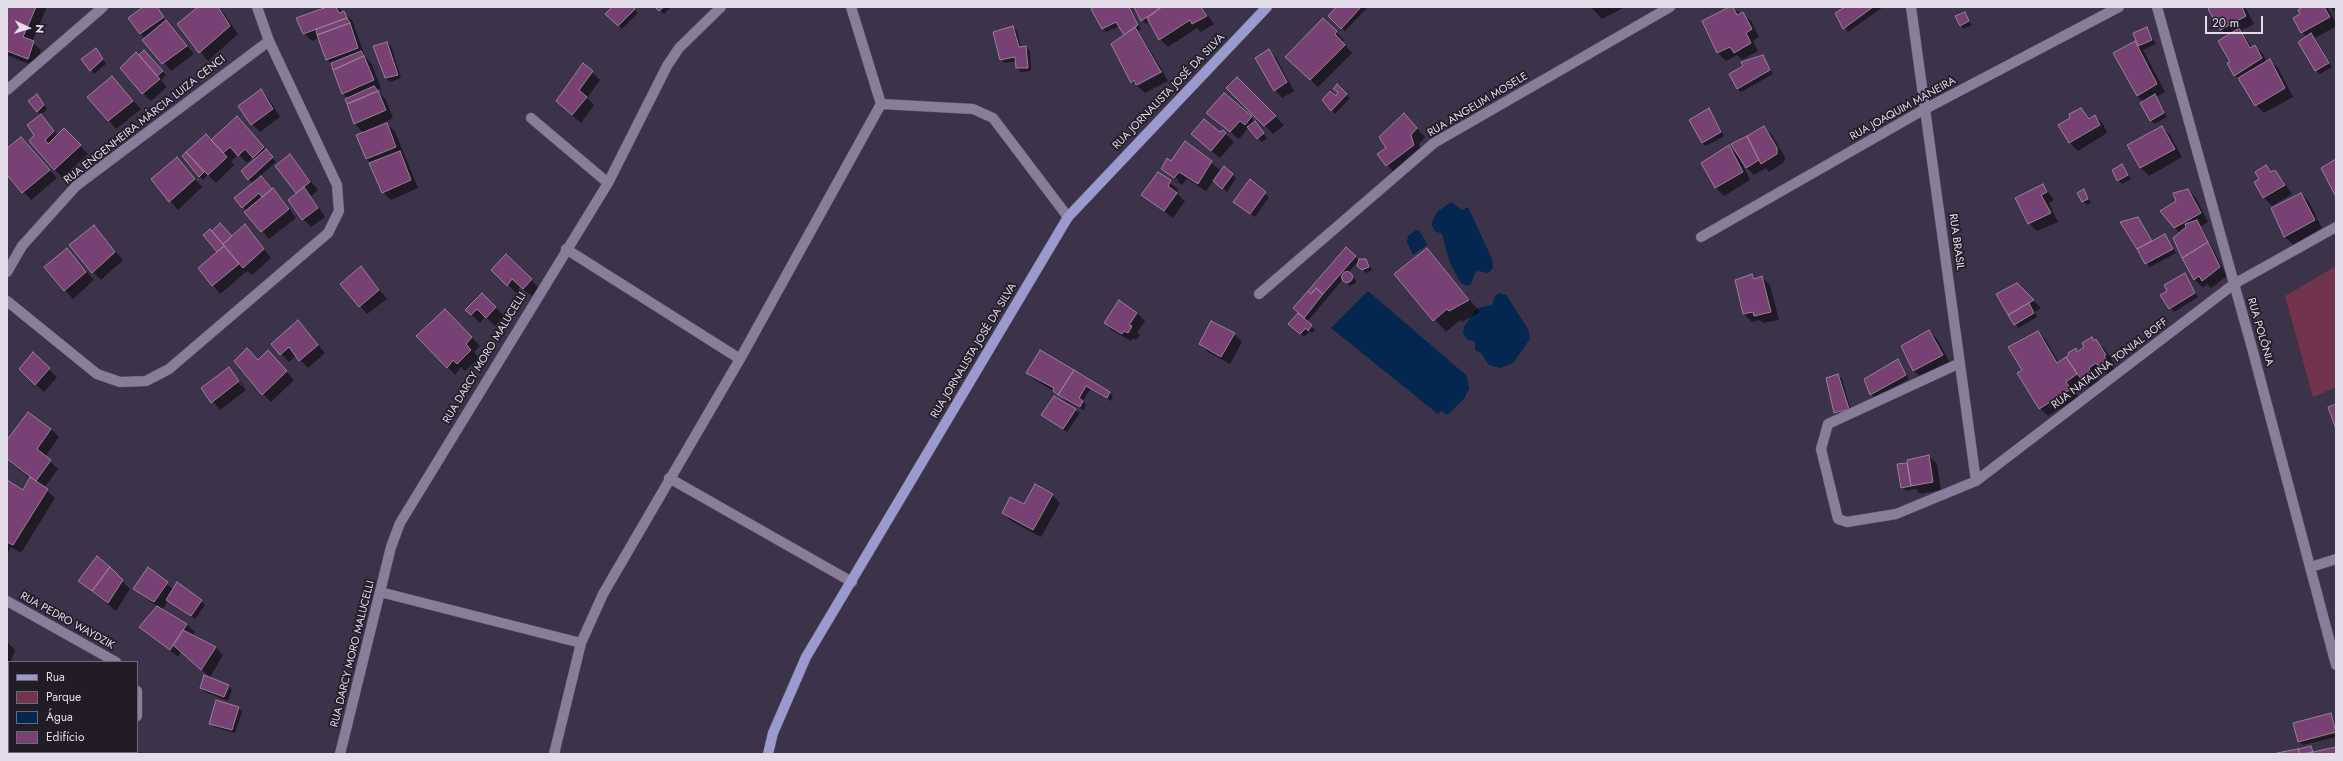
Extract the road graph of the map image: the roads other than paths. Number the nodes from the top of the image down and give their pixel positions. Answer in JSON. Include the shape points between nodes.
{"nodes":[{"id":1,"x":103,"y":7,"type":"edge"},
{"id":2,"x":257,"y":7,"type":"edge"},
{"id":3,"x":721,"y":7,"type":"edge"},
{"id":4,"x":851,"y":7,"type":"edge"},
{"id":5,"x":1267,"y":7,"type":"edge"},
{"id":6,"x":1670,"y":7,"type":"edge"},
{"id":7,"x":1911,"y":7,"type":"edge"},
{"id":8,"x":2120,"y":7,"type":"edge"},
{"id":9,"x":2157,"y":7,"type":"edge"},
{"id":10,"x":268,"y":41,"type":"junction"},
{"id":11,"x":7,"y":90,"type":"edge"},
{"id":12,"x":881,"y":104,"type":"junction"},
{"id":13,"x":1925,"y":108,"type":"junction"},
{"id":14,"x":531,"y":118,"type":"dead end"},
{"id":15,"x":608,"y":182,"type":"junction"},
{"id":16,"x":1068,"y":217,"type":"junction"},
{"id":17,"x":2336,"y":227,"type":"edge"},
{"id":18,"x":1701,"y":237,"type":"dead end"},
{"id":19,"x":566,"y":249,"type":"junction"},
{"id":20,"x":7,"y":272,"type":"edge"},
{"id":21,"x":2234,"y":284,"type":"junction"},
{"id":22,"x":1259,"y":294,"type":"dead end"},
{"id":23,"x":7,"y":301,"type":"edge"},
{"id":24,"x":740,"y":359,"type":"junction"},
{"id":25,"x":1960,"y":363,"type":"junction"},
{"id":26,"x":669,"y":478,"type":"junction"},
{"id":27,"x":1976,"y":481,"type":"junction"},
{"id":28,"x":2336,"y":559,"type":"edge"},
{"id":29,"x":2311,"y":567,"type":"junction"},
{"id":30,"x":852,"y":582,"type":"junction"},
{"id":31,"x":380,"y":592,"type":"junction"},
{"id":32,"x":7,"y":601,"type":"edge"},
{"id":33,"x":581,"y":643,"type":"junction"},
{"id":34,"x":114,"y":661,"type":"edge"},
{"id":35,"x":2336,"y":665,"type":"edge"},
{"id":36,"x":340,"y":754,"type":"edge"},
{"id":37,"x":554,"y":754,"type":"edge"},
{"id":38,"x":768,"y":754,"type":"edge"}],
"edges":[{"from":1,"to":11,"type":"street"},
{"from":2,"to":10,"type":"street"},
{"from":3,"to":15,"type":"street","name":"RUA DARCY MORO MALUCELLI","via":[[675,54]]},
{"from":4,"to":12,"type":"street"},
{"from":5,"to":16,"type":"main road","name":"RUA JORNALISTA JOSÉ DA SILVA"},
{"from":6,"to":22,"type":"street","name":"RUA ANGELIM MOSELE","via":[[1434,143]]},
{"from":7,"to":13,"type":"street","name":"RUA BRASIL"},
{"from":8,"to":13,"type":"street","name":"RUA JOAQUIM MANEIRA"},
{"from":9,"to":21,"type":"street","name":"RUA POLÔNIA"},
{"from":10,"to":20,"type":"street","name":"RUA ENGENHEIRA MÁRCIA LUIZA CENCI","via":[[76,186],[22,246]]},
{"from":10,"to":23,"type":"street","via":[[336,185],[339,210],[328,233],[169,369],[146,381],[120,382],[97,374]]},
{"from":12,"to":16,"type":"street","via":[[973,109],[993,118]]},
{"from":12,"to":24,"type":"street"},
{"from":13,"to":18,"type":"street","name":"RUA JOAQUIM MANEIRA"},
{"from":13,"to":25,"type":"street","name":"RUA BRASIL"},
{"from":14,"to":15,"type":"street"},
{"from":15,"to":19,"type":"street","name":"RUA DARCY MORO MALUCELLI"},
{"from":16,"to":30,"type":"main road","name":"RUA JORNALISTA JOSÉ DA SILVA"},
{"from":17,"to":21,"type":"street","name":"RUA NATALINA TONIAL BOFF"},
{"from":19,"to":24,"type":"street"},
{"from":19,"to":31,"type":"street","name":"RUA DARCY MORO MALUCELLI","via":[[400,523]]},
{"from":21,"to":27,"type":"street","name":"RUA NATALINA TONIAL BOFF"},
{"from":21,"to":29,"type":"street","name":"RUA POLÔNIA"},
{"from":24,"to":26,"type":"street"},
{"from":25,"to":27,"type":"street","name":"RUA BRASIL"},
{"from":25,"to":27,"type":"street","name":"RUA NATALINA TONIAL BOFF","via":[[1828,424],[1820,449],[1838,520],[1847,522],[1896,514]]},
{"from":26,"to":30,"type":"street"},
{"from":26,"to":33,"type":"street","via":[[603,594]]},
{"from":28,"to":29,"type":"street"},
{"from":29,"to":35,"type":"street","name":"RUA POLÔNIA"},
{"from":30,"to":38,"type":"main road","name":"RUA JORNALISTA JOSÉ DA SILVA","via":[[806,657],[773,733]]},
{"from":31,"to":33,"type":"street"},
{"from":31,"to":36,"type":"street","name":"RUA DARCY MORO MALUCELLI"},
{"from":32,"to":34,"type":"street","name":"RUA PEDRO WAYDZIK"},
{"from":33,"to":37,"type":"street"}]}
